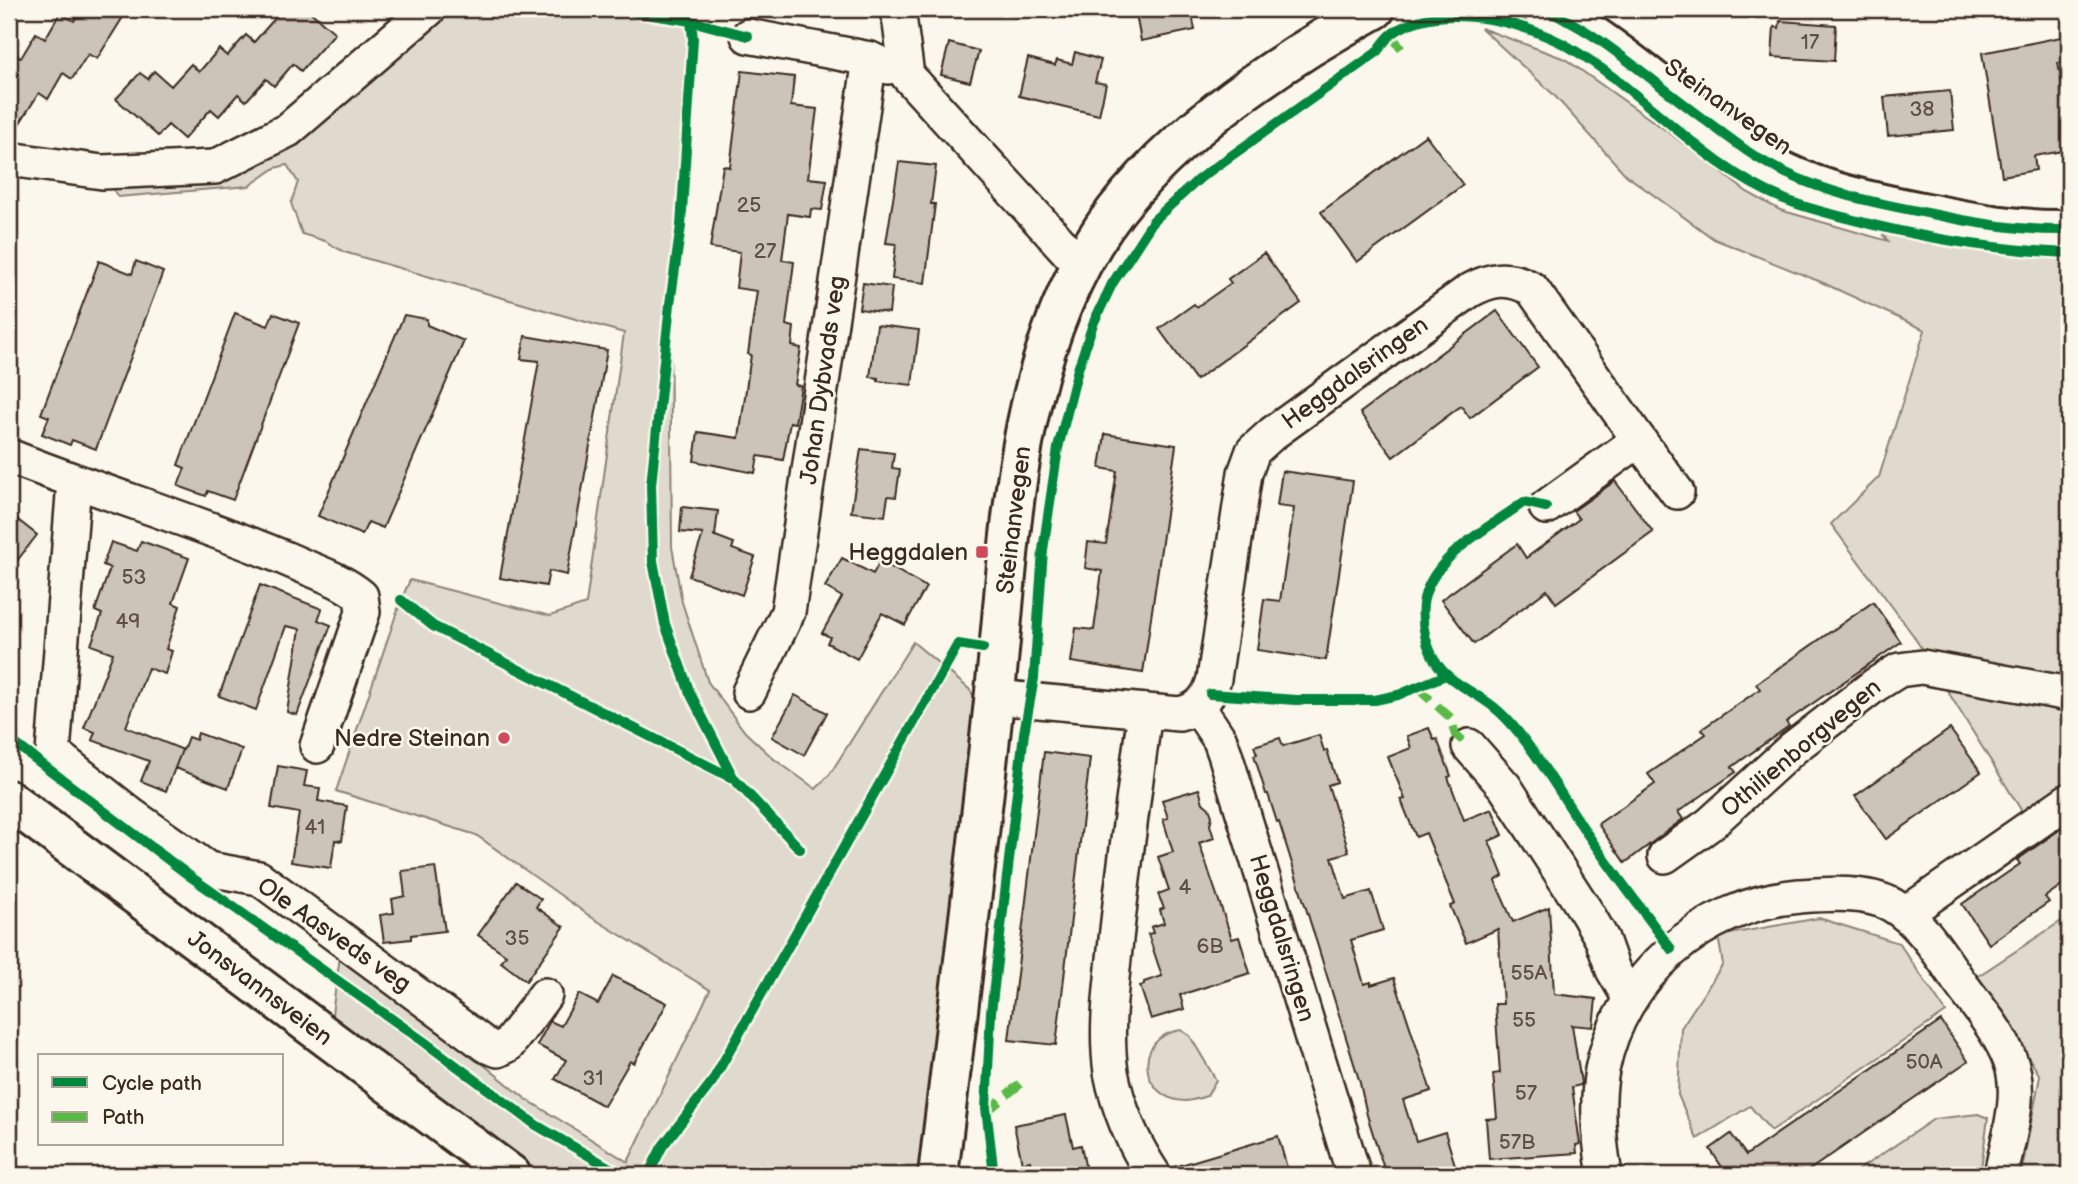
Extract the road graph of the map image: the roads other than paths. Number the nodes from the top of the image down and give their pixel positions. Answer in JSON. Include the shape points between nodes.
{"nodes":[{"id":1,"x":429,"y":9,"type":"edge"},
{"id":2,"x":898,"y":9,"type":"edge"},
{"id":3,"x":1375,"y":9,"type":"edge"},
{"id":4,"x":1542,"y":9,"type":"edge"},
{"id":5,"x":748,"y":36,"type":"dead end"},
{"id":6,"x":870,"y":59,"type":"junction"},
{"id":7,"x":906,"y":75,"type":"junction"},
{"id":8,"x":9,"y":159,"type":"edge"},
{"id":9,"x":2069,"y":230,"type":"edge"},
{"id":10,"x":1081,"y":266,"type":"junction"},
{"id":11,"x":1639,"y":440,"type":"junction"},
{"id":12,"x":9,"y":456,"type":"edge"},
{"id":13,"x":74,"y":482,"type":"junction"},
{"id":14,"x":1677,"y":492,"type":"dead end"},
{"id":15,"x":1546,"y":507,"type":"dead end"},
{"id":16,"x":749,"y":692,"type":"dead end"},
{"id":17,"x":2069,"y":694,"type":"edge"},
{"id":18,"x":995,"y":697,"type":"junction"},
{"id":19,"x":1198,"y":706,"type":"junction"},
{"id":20,"x":1145,"y":711,"type":"junction"},
{"id":21,"x":317,"y":746,"type":"dead end"},
{"id":22,"x":1469,"y":746,"type":"dead end"},
{"id":23,"x":9,"y":800,"type":"edge"},
{"id":24,"x":2069,"y":800,"type":"edge"},
{"id":25,"x":1665,"y":856,"type":"dead end"},
{"id":26,"x":1905,"y":914,"type":"junction"},
{"id":27,"x":545,"y":995,"type":"dead end"},
{"id":28,"x":1630,"y":999,"type":"junction"},
{"id":29,"x":511,"y":1175,"type":"edge"},
{"id":30,"x":939,"y":1175,"type":"edge"},
{"id":31,"x":1154,"y":1175,"type":"edge"},
{"id":32,"x":1354,"y":1175,"type":"edge"},
{"id":33,"x":1605,"y":1175,"type":"edge"},
{"id":34,"x":2001,"y":1175,"type":"edge"}],
"edges":[{"from":1,"to":8,"type":"street","via":[[288,130],[215,167],[102,172]]},
{"from":2,"to":7,"type":"street"},
{"from":3,"to":10,"type":"main road","name":"Steinanvegen","via":[[1293,58],[1178,146],[1116,212]]},
{"from":4,"to":9,"type":"main road","name":"Steinanvegen","via":[[1582,27],[1749,152],[1812,185],[1956,219]]},
{"from":5,"to":6,"type":"street"},
{"from":6,"to":7,"type":"street"},
{"from":6,"to":16,"type":"street","name":"Johan Dybvads veg","via":[[789,612]]},
{"from":7,"to":10,"type":"street"},
{"from":10,"to":18,"type":"main road","name":"Steinanvegen","via":[[1060,314],[1028,417],[1015,488]]},
{"from":11,"to":14,"type":"street","name":"Heggdalsringen"},
{"from":11,"to":15,"type":"street"},
{"from":11,"to":19,"type":"street","name":"Heggdalsringen","via":[[1532,289],[1497,279],[1469,290],[1253,451],[1245,473],[1214,679],[1210,694]]},
{"from":12,"to":13,"type":"street"},
{"from":13,"to":21,"type":"street","via":[[267,550],[349,586],[360,596],[363,612]]},
{"from":13,"to":27,"type":"street","name":"Ole Aasveds veg","via":[[53,753],[208,869],[259,878],[487,1046],[498,1049],[508,1045]]},
{"from":17,"to":25,"type":"street","name":"Othilienborgvegen","via":[[1922,667],[1899,670],[1793,748],[1710,824]]},
{"from":18,"to":20,"type":"street"},
{"from":18,"to":30,"type":"main road","name":"Steinanvegen"},
{"from":19,"to":20,"type":"street","via":[[1179,714]]},
{"from":19,"to":32,"type":"street","name":"Heggdalsringen","via":[[1225,754]]},
{"from":20,"to":31,"type":"street","via":[[1108,1016],[1114,1086]]},
{"from":22,"to":28,"type":"street","via":[[1505,787],[1587,913]]},
{"from":23,"to":29,"type":"main road","name":"Jonsvannsveien"},
{"from":24,"to":26,"type":"street"},
{"from":26,"to":28,"type":"street","via":[[1884,901],[1860,896],[1789,897],[1742,909],[1671,949]]},
{"from":26,"to":34,"type":"street","via":[[1992,1028],[2011,1062],[2014,1093]]},
{"from":28,"to":33,"type":"street","via":[[1602,1071],[1600,1132]]}]}
